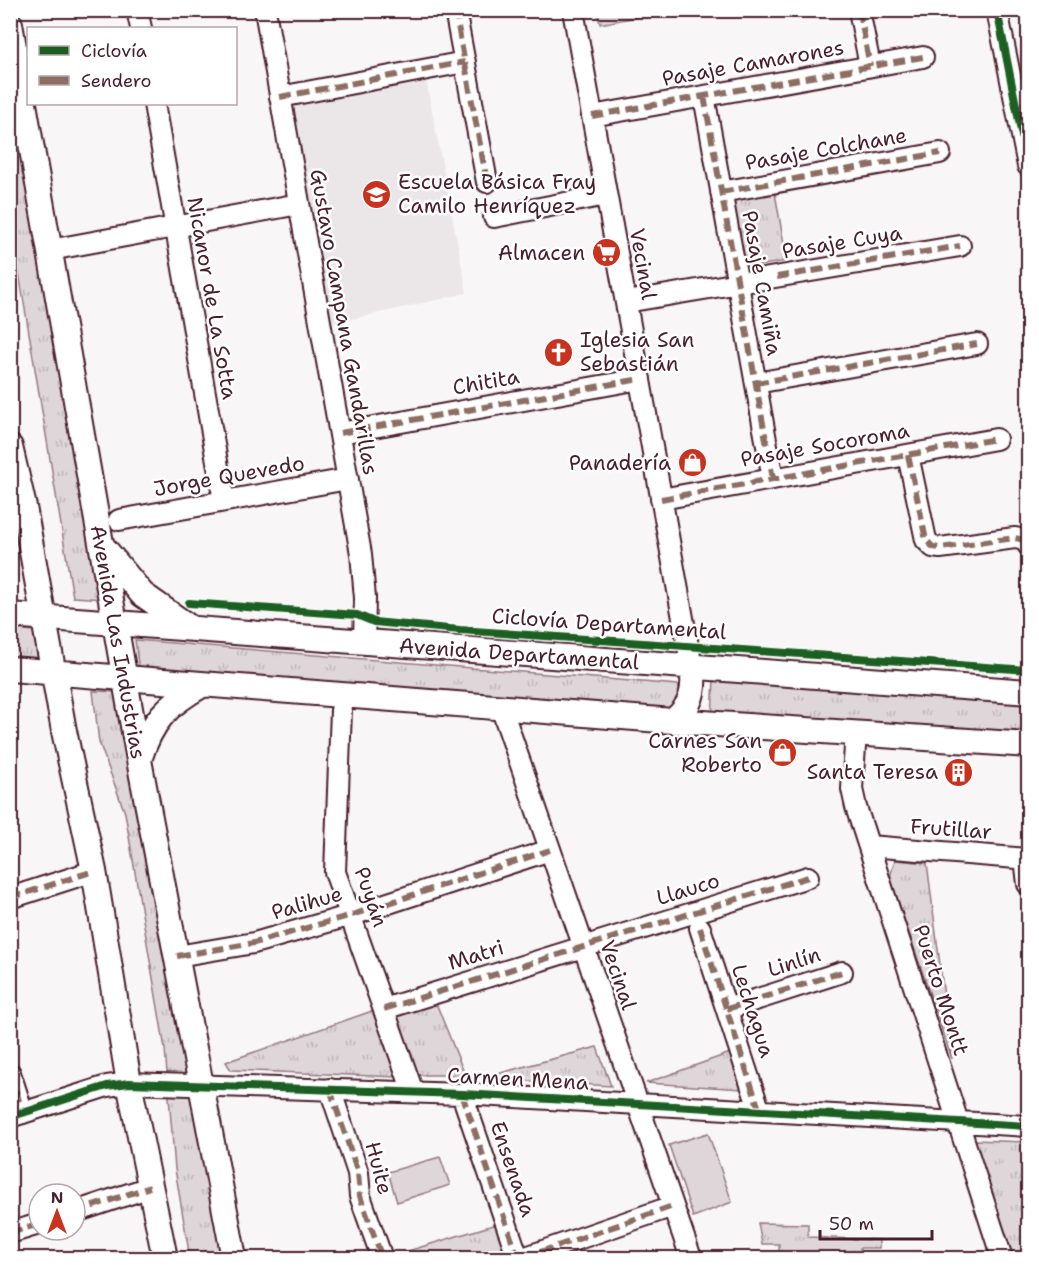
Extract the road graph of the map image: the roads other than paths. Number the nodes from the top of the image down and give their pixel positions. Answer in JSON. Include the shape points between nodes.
{"nodes":[{"id":1,"x":137,"y":10,"type":"edge"},
{"id":2,"x":265,"y":10,"type":"edge"},
{"id":3,"x":455,"y":10,"type":"edge"},
{"id":4,"x":573,"y":10,"type":"edge"},
{"id":5,"x":859,"y":10,"type":"edge"},
{"id":6,"x":997,"y":10,"type":"edge"},
{"id":7,"x":10,"y":24,"type":"edge"},
{"id":8,"x":141,"y":27,"type":"edge"},
{"id":9,"x":923,"y":57,"type":"dead end"},
{"id":10,"x":465,"y":62,"type":"junction"},
{"id":11,"x":870,"y":66,"type":"junction"},
{"id":12,"x":704,"y":96,"type":"junction"},
{"id":13,"x":280,"y":97,"type":"junction"},
{"id":14,"x":154,"y":105,"type":"edge"},
{"id":15,"x":1022,"y":106,"type":"edge"},
{"id":16,"x":592,"y":116,"type":"junction"},
{"id":17,"x":940,"y":153,"type":"dead end"},
{"id":18,"x":1029,"y":166,"type":"edge"},
{"id":19,"x":487,"y":182,"type":"dead end"},
{"id":20,"x":721,"y":192,"type":"junction"},
{"id":21,"x":606,"y":195,"type":"junction"},
{"id":22,"x":299,"y":204,"type":"junction"},
{"id":23,"x":494,"y":217,"type":"dead end"},
{"id":24,"x":176,"y":226,"type":"junction"},
{"id":25,"x":960,"y":246,"type":"dead end"},
{"id":26,"x":50,"y":250,"type":"junction"},
{"id":27,"x":738,"y":284,"type":"junction"},
{"id":28,"x":626,"y":302,"type":"junction"},
{"id":29,"x":977,"y":344,"type":"dead end"},
{"id":30,"x":640,"y":379,"type":"junction"},
{"id":31,"x":756,"y":384,"type":"junction"},
{"id":32,"x":340,"y":433,"type":"junction"},
{"id":33,"x":996,"y":439,"type":"dead end"},
{"id":34,"x":10,"y":447,"type":"edge"},
{"id":35,"x":908,"y":455,"type":"junction"},
{"id":36,"x":348,"y":479,"type":"junction"},
{"id":37,"x":773,"y":479,"type":"junction"},
{"id":38,"x":661,"y":499,"type":"junction"},
{"id":39,"x":224,"y":501,"type":"junction"},
{"id":40,"x":119,"y":520,"type":"dead end"},
{"id":41,"x":1022,"y":541,"type":"edge"},
{"id":42,"x":100,"y":542,"type":"junction"},
{"id":43,"x":10,"y":615,"type":"edge"},
{"id":44,"x":45,"y":618,"type":"junction"},
{"id":45,"x":115,"y":623,"type":"junction"},
{"id":46,"x":194,"y":629,"type":"junction"},
{"id":47,"x":364,"y":642,"type":"junction"},
{"id":48,"x":692,"y":668,"type":"junction"},
{"id":49,"x":10,"y":669,"type":"edge"},
{"id":50,"x":53,"y":673,"type":"junction"},
{"id":51,"x":125,"y":678,"type":"junction"},
{"id":52,"x":202,"y":685,"type":"junction"},
{"id":53,"x":1029,"y":692,"type":"edge"},
{"id":54,"x":501,"y":707,"type":"junction"},
{"id":55,"x":341,"y":710,"type":"dead end"},
{"id":56,"x":673,"y":721,"type":"junction"},
{"id":57,"x":856,"y":733,"type":"junction"},
{"id":58,"x":1029,"y":745,"type":"edge"},
{"id":59,"x":139,"y":760,"type":"junction"},
{"id":60,"x":869,"y":846,"type":"junction"},
{"id":61,"x":550,"y":850,"type":"junction"},
{"id":62,"x":1027,"y":859,"type":"edge"},
{"id":63,"x":94,"y":871,"type":"junction"},
{"id":64,"x":808,"y":877,"type":"dead end"},
{"id":65,"x":1029,"y":884,"type":"edge"},
{"id":66,"x":10,"y":898,"type":"edge"},
{"id":67,"x":352,"y":915,"type":"junction"},
{"id":68,"x":700,"y":928,"type":"dead end"},
{"id":69,"x":583,"y":947,"type":"junction"},
{"id":70,"x":177,"y":956,"type":"junction"},
{"id":71,"x":842,"y":972,"type":"dead end"},
{"id":72,"x":384,"y":1009,"type":"junction"},
{"id":73,"x":727,"y":1009,"type":"junction"},
{"id":74,"x":10,"y":1073,"type":"edge"},
{"id":75,"x":129,"y":1083,"type":"junction"},
{"id":76,"x":201,"y":1084,"type":"junction"},
{"id":77,"x":330,"y":1089,"type":"junction"},
{"id":78,"x":413,"y":1092,"type":"junction"},
{"id":79,"x":462,"y":1094,"type":"junction"},
{"id":80,"x":636,"y":1103,"type":"junction"},
{"id":81,"x":759,"y":1110,"type":"junction"},
{"id":82,"x":17,"y":1115,"type":"edge"},
{"id":83,"x":957,"y":1122,"type":"junction"},
{"id":84,"x":1029,"y":1126,"type":"edge"},
{"id":85,"x":150,"y":1187,"type":"junction"},
{"id":86,"x":673,"y":1206,"type":"junction"},
{"id":87,"x":87,"y":1208,"type":"edge"},
{"id":88,"x":27,"y":1228,"type":"edge"},
{"id":89,"x":10,"y":1233,"type":"edge"},
{"id":90,"x":165,"y":1258,"type":"edge"},
{"id":91,"x":234,"y":1258,"type":"edge"},
{"id":92,"x":382,"y":1258,"type":"edge"},
{"id":93,"x":518,"y":1258,"type":"edge"},
{"id":94,"x":523,"y":1258,"type":"edge"},
{"id":95,"x":691,"y":1258,"type":"edge"},
{"id":96,"x":1002,"y":1258,"type":"edge"}],
"edges":[{"from":1,"to":8,"type":"street"},
{"from":2,"to":13,"type":"street","name":"Gustavo Campana Gandarillas"},
{"from":3,"to":10,"type":"street"},
{"from":4,"to":16,"type":"street","name":"Vecinal"},
{"from":5,"to":11,"type":"street"},
{"from":6,"to":15,"type":"street"},
{"from":7,"to":26,"type":"main road","name":"Avenida Las Industrias"},
{"from":9,"to":11,"type":"street","name":"Pasaje Camarones"},
{"from":10,"to":13,"type":"street"},
{"from":10,"to":19,"type":"street"},
{"from":11,"to":12,"type":"street","name":"Pasaje Camarones"},
{"from":12,"to":16,"type":"street","name":"Pasaje Camarones"},
{"from":12,"to":20,"type":"street","name":"Pasaje Camiña"},
{"from":13,"to":22,"type":"street","name":"Gustavo Campana Gandarillas"},
{"from":14,"to":24,"type":"street","name":"Nicanor de La Sotta"},
{"from":15,"to":18,"type":"street"},
{"from":16,"to":21,"type":"street","name":"Vecinal"},
{"from":17,"to":20,"type":"street","name":"Pasaje Colchane"},
{"from":20,"to":27,"type":"street","name":"Pasaje Camiña"},
{"from":21,"to":23,"type":"street"},
{"from":21,"to":28,"type":"street","name":"Vecinal"},
{"from":22,"to":24,"type":"street"},
{"from":22,"to":32,"type":"street","name":"Gustavo Campana Gandarillas"},
{"from":24,"to":26,"type":"street"},
{"from":24,"to":39,"type":"street","name":"Nicanor de La Sotta"},
{"from":25,"to":27,"type":"street","name":"Pasaje Cuya"},
{"from":26,"to":42,"type":"main road","name":"Avenida Las Industrias"},
{"from":27,"to":28,"type":"street","name":"Pasaje Cuya"},
{"from":27,"to":31,"type":"street","name":"Pasaje Camiña"},
{"from":28,"to":30,"type":"street","name":"Vecinal"},
{"from":29,"to":31,"type":"street"},
{"from":30,"to":32,"type":"street","name":"Chitita"},
{"from":30,"to":38,"type":"street","name":"Vecinal"},
{"from":31,"to":37,"type":"street","name":"Pasaje Camiña"},
{"from":32,"to":36,"type":"street","name":"Gustavo Campana Gandarillas"},
{"from":33,"to":35,"type":"street","name":"Pasaje Socoroma"},
{"from":34,"to":44,"type":"main road"},
{"from":35,"to":37,"type":"street","name":"Pasaje Socoroma"},
{"from":35,"to":41,"type":"street","via":[[930,545],[940,548]]},
{"from":36,"to":39,"type":"street","name":"Jorge Quevedo"},
{"from":36,"to":47,"type":"street","name":"Gustavo Campana Gandarillas","via":[[363,575]]},
{"from":37,"to":38,"type":"street","name":"Pasaje Socoroma"},
{"from":38,"to":48,"type":"street","name":"Vecinal"},
{"from":39,"to":40,"type":"street","name":"Jorge Quevedo"},
{"from":42,"to":45,"type":"main road","name":"Avenida Las Industrias"},
{"from":42,"to":46,"type":"main road","via":[[142,594]]},
{"from":43,"to":44,"type":"main road","name":"Avenida Departamental"},
{"from":44,"to":45,"type":"main road","name":"Avenida Departamental"},
{"from":44,"to":50,"type":"main road"},
{"from":45,"to":46,"type":"main road","name":"Avenida Departamental"},
{"from":45,"to":51,"type":"main road","name":"Avenida Las Industrias"},
{"from":46,"to":47,"type":"main road","name":"Avenida Departamental"},
{"from":47,"to":48,"type":"main road","name":"Avenida Departamental"},
{"from":48,"to":53,"type":"main road","name":"Avenida Departamental"},
{"from":48,"to":56,"type":"main road","via":[[691,699]]},
{"from":49,"to":50,"type":"main road"},
{"from":50,"to":51,"type":"main road"},
{"from":50,"to":63,"type":"main road"},
{"from":51,"to":52,"type":"main road"},
{"from":51,"to":59,"type":"main road","name":"Avenida Las Industrias"},
{"from":52,"to":54,"type":"main road"},
{"from":52,"to":59,"type":"main road","via":[[168,706],[148,736]]},
{"from":54,"to":56,"type":"main road"},
{"from":54,"to":61,"type":"street","name":"Vecinal"},
{"from":55,"to":67,"type":"street","name":"Puyán","via":[[335,872]]},
{"from":56,"to":57,"type":"main road"},
{"from":57,"to":58,"type":"main road"},
{"from":57,"to":60,"type":"street","name":"Puerto Montt","via":[[852,789]]},
{"from":59,"to":70,"type":"main road","name":"Avenida Las Industrias"},
{"from":60,"to":62,"type":"street","name":"Frutillar"},
{"from":60,"to":83,"type":"street","name":"Puerto Montt"},
{"from":61,"to":67,"type":"street","name":"Palihue"},
{"from":61,"to":69,"type":"street","name":"Vecinal"},
{"from":62,"to":65,"type":"street"},
{"from":63,"to":66,"type":"street"},
{"from":63,"to":75,"type":"main road"},
{"from":64,"to":69,"type":"street","name":"Llauco"},
{"from":67,"to":70,"type":"street","name":"Palihue","via":[[254,943]]},
{"from":67,"to":72,"type":"street","name":"Puyán"},
{"from":68,"to":73,"type":"street","name":"Lechagua"},
{"from":69,"to":72,"type":"street","name":"Matri"},
{"from":69,"to":80,"type":"street","name":"Vecinal"},
{"from":70,"to":76,"type":"main road","name":"Avenida Las Industrias"},
{"from":71,"to":73,"type":"street","name":"Linlín"},
{"from":72,"to":78,"type":"street","name":"Puyán"},
{"from":73,"to":81,"type":"street","name":"Lechagua"},
{"from":74,"to":82,"type":"street"},
{"from":75,"to":76,"type":"street","name":"Carmen Mena"},
{"from":75,"to":82,"type":"street","name":"Carmen Mena","via":[[107,1086]]},
{"from":75,"to":85,"type":"main road"},
{"from":76,"to":77,"type":"street","name":"Carmen Mena"},
{"from":76,"to":91,"type":"main road","name":"Avenida Las Industrias"},
{"from":77,"to":78,"type":"street","name":"Carmen Mena"},
{"from":77,"to":92,"type":"street","name":"Huite"},
{"from":78,"to":79,"type":"street","name":"Carmen Mena"},
{"from":79,"to":80,"type":"street","name":"Carmen Mena"},
{"from":79,"to":93,"type":"street","name":"Ensenada"},
{"from":80,"to":81,"type":"street","name":"Carmen Mena"},
{"from":80,"to":86,"type":"street","name":"Vecinal"},
{"from":81,"to":83,"type":"street","name":"Carmen Mena"},
{"from":83,"to":84,"type":"street","name":"Carmen Mena"},
{"from":83,"to":96,"type":"street","name":"Puerto Montt"},
{"from":85,"to":87,"type":"street"},
{"from":85,"to":90,"type":"main road"},
{"from":86,"to":94,"type":"street"},
{"from":86,"to":95,"type":"street","name":"Vecinal"},
{"from":88,"to":89,"type":"street"}]}
